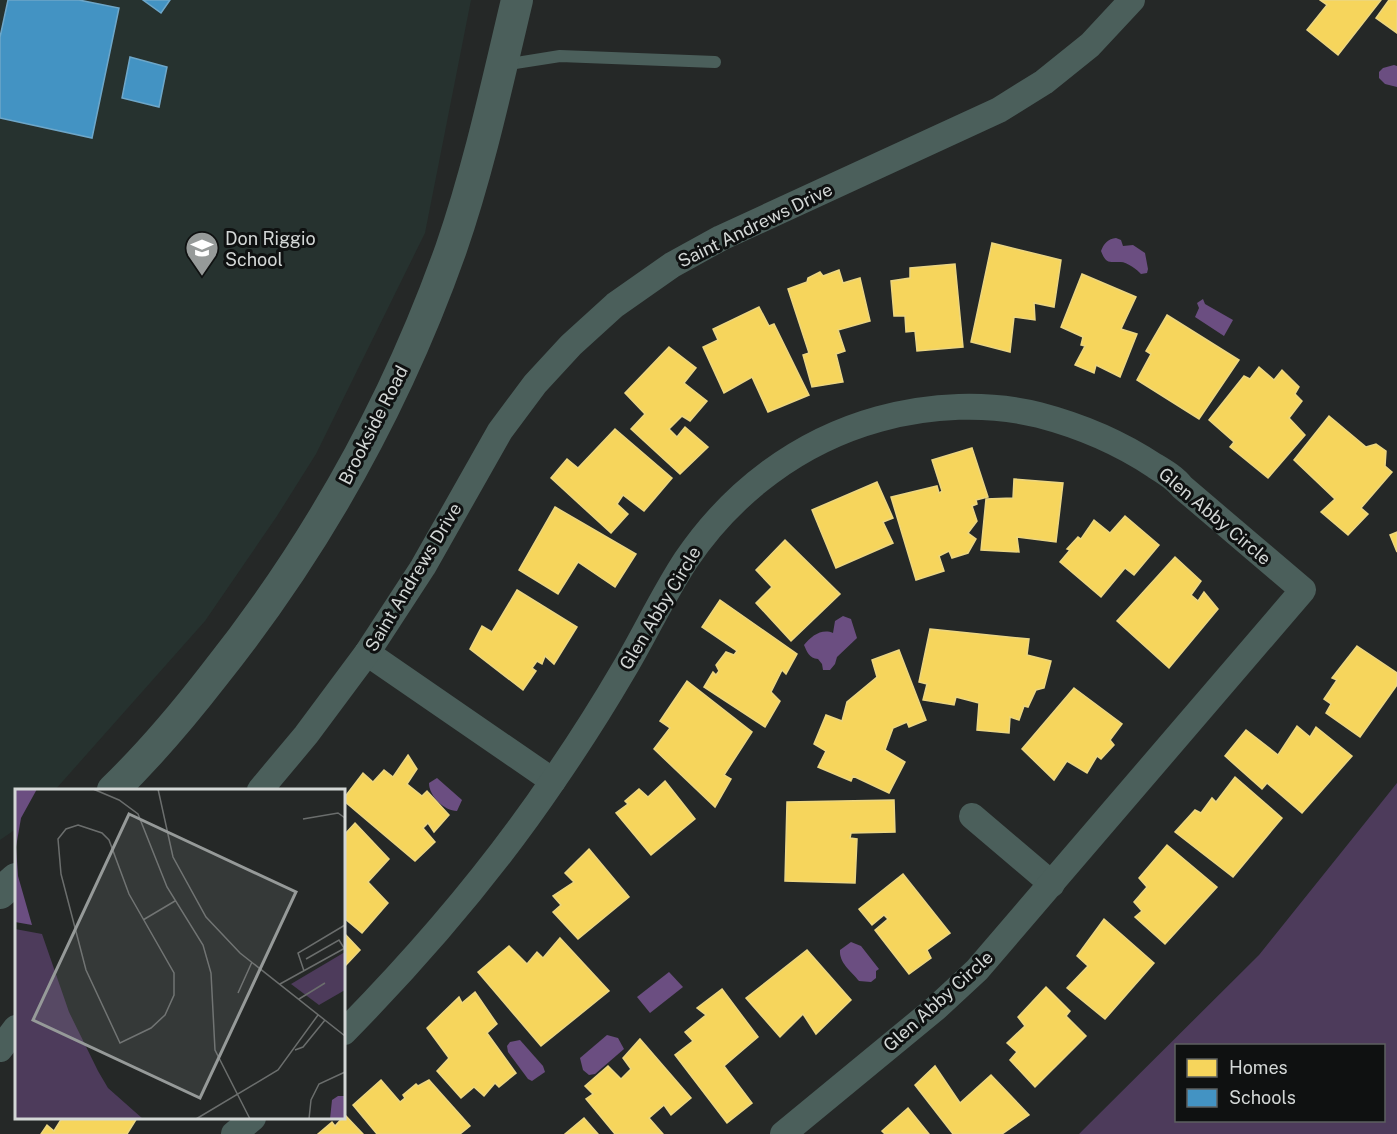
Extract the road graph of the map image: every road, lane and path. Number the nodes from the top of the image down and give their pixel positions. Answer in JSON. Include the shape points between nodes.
{"nodes":[{"id":1,"x":517,"y":0,"type":"edge"},
{"id":2,"x":1131,"y":0,"type":"edge"},
{"id":3,"x":715,"y":62,"type":"dead end"},
{"id":4,"x":501,"y":66,"type":"junction"},
{"id":5,"x":367,"y":654,"type":"junction"},
{"id":6,"x":553,"y":781,"type":"junction"},
{"id":7,"x":113,"y":789,"type":"edge"},
{"id":8,"x":261,"y":789,"type":"edge"},
{"id":9,"x":972,"y":816,"type":"dead end"},
{"id":10,"x":15,"y":880,"type":"edge"},
{"id":11,"x":1052,"y":884,"type":"junction"},
{"id":12,"x":0,"y":893,"type":"edge"},
{"id":13,"x":15,"y":1029,"type":"edge"},
{"id":14,"x":345,"y":1031,"type":"edge"},
{"id":15,"x":0,"y":1049,"type":"edge"},
{"id":16,"x":252,"y":1119,"type":"edge"},
{"id":17,"x":234,"y":1134,"type":"edge"},
{"id":18,"x":783,"y":1134,"type":"edge"}],
"edges":[{"from":1,"to":4,"type":"street","name":"Brookside Road"},
{"from":2,"to":5,"type":"street","name":"Saint Andrews Drive","via":[[1090,45],[1044,82],[999,110],[721,238],[672,265],[615,305],[535,384],[500,431],[423,567]]},
{"from":3,"to":4,"type":"lane","via":[[560,56]]},
{"from":4,"to":7,"type":"street","name":"Brookside Road","via":[[481,152],[451,249],[414,343],[371,434],[322,523],[252,627],[190,707]]},
{"from":5,"to":6,"type":"street"},
{"from":5,"to":8,"type":"street","name":"Saint Andrews Drive"},
{"from":6,"to":11,"type":"street","name":"Glen Abby Circle","via":[[623,671],[685,561],[716,521],[769,472],[812,444],[893,415],[948,407],[1026,412],[1091,431],[1137,453],[1176,480],[1303,590]]},
{"from":6,"to":14,"type":"street","name":"Glen Abby Circle","via":[[445,923]]},
{"from":9,"to":11,"type":"street"},
{"from":10,"to":12,"type":"street"},
{"from":11,"to":18,"type":"street","name":"Glen Abby Circle","via":[[936,1008]]},
{"from":13,"to":15,"type":"street"},
{"from":16,"to":17,"type":"street"}]}
